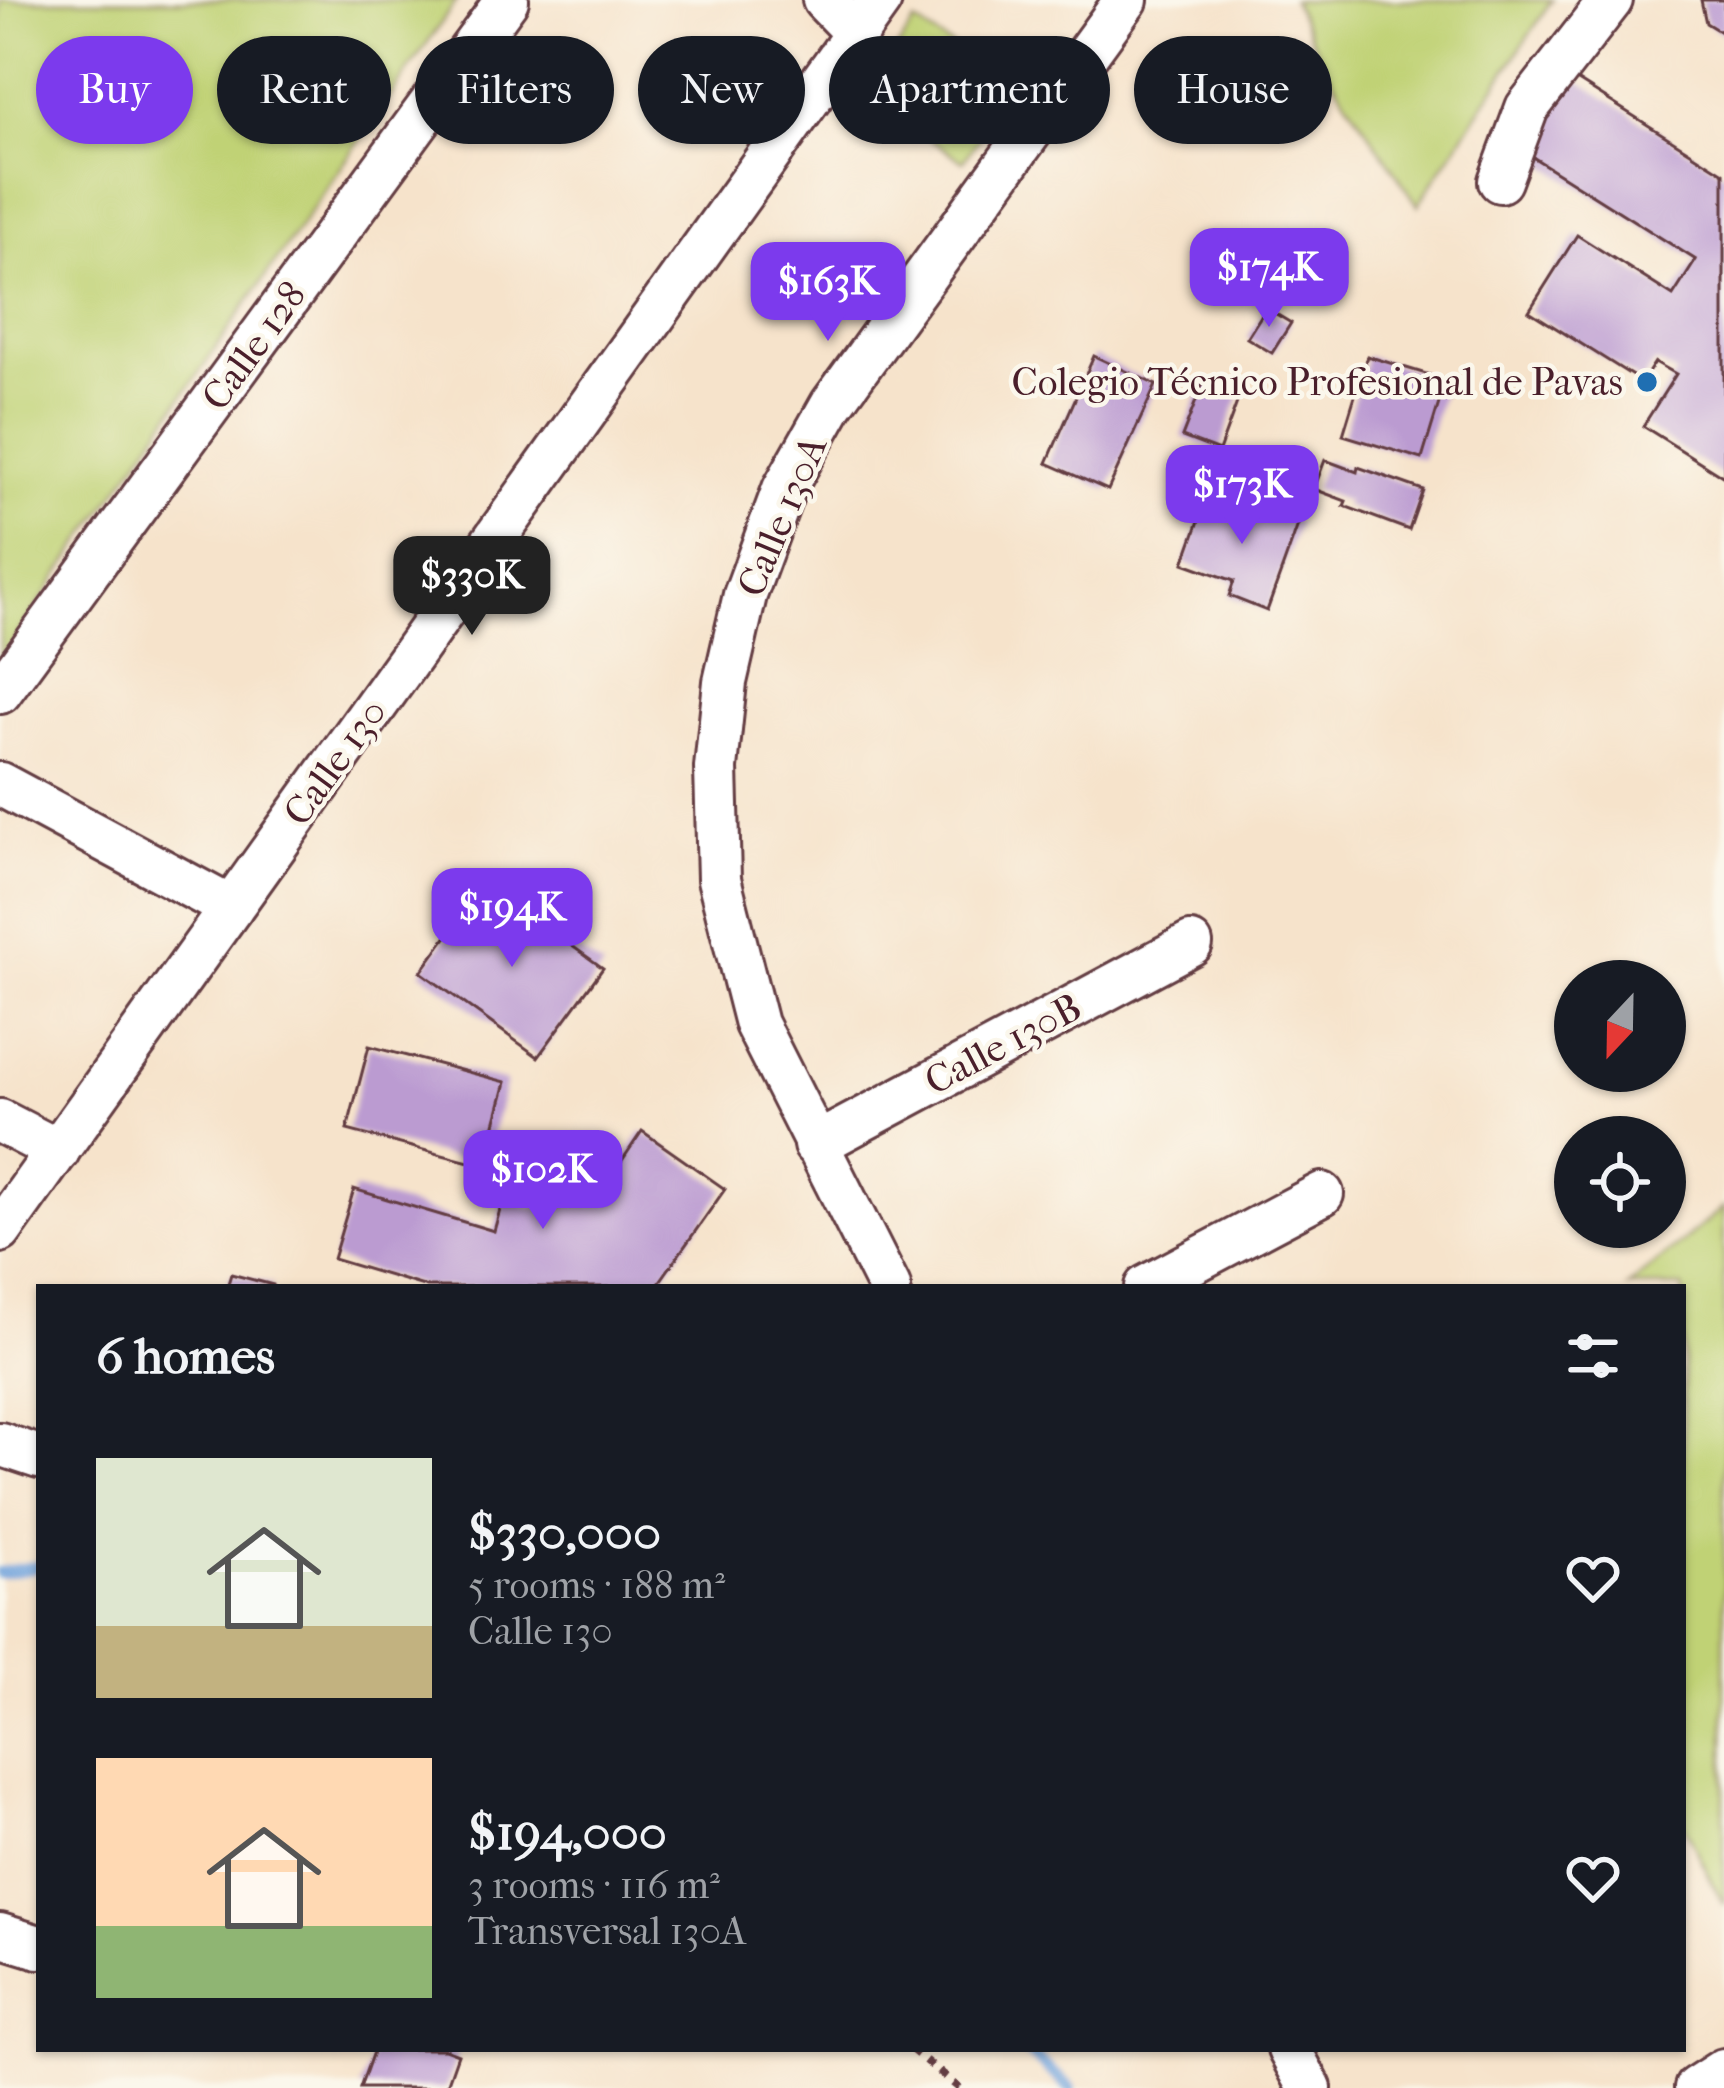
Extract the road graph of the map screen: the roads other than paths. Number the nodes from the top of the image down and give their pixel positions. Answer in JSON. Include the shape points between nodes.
{"nodes":[{"id":1,"x":507,"y":0,"type":"edge"},
{"id":2,"x":824,"y":0,"type":"edge"},
{"id":3,"x":1126,"y":0,"type":"edge"},
{"id":4,"x":1611,"y":0,"type":"edge"},
{"id":5,"x":868,"y":16,"type":"edge"},
{"id":6,"x":1500,"y":181,"type":"dead end"},
{"id":7,"x":0,"y":692,"type":"edge"},
{"id":8,"x":0,"y":784,"type":"edge"},
{"id":9,"x":231,"y":908,"type":"junction"},
{"id":10,"x":1191,"y":944,"type":"dead end"},
{"id":11,"x":0,"y":1121,"type":"edge"},
{"id":12,"x":815,"y":1145,"type":"junction"},
{"id":13,"x":58,"y":1150,"type":"junction"},
{"id":14,"x":1322,"y":1194,"type":"dead end"},
{"id":15,"x":0,"y":1231,"type":"edge"},
{"id":16,"x":888,"y":1284,"type":"edge"},
{"id":17,"x":1152,"y":1284,"type":"edge"},
{"id":18,"x":0,"y":1444,"type":"edge"},
{"id":19,"x":36,"y":1456,"type":"edge"},
{"id":20,"x":0,"y":1935,"type":"edge"},
{"id":21,"x":36,"y":1946,"type":"edge"},
{"id":22,"x":1291,"y":2052,"type":"edge"},
{"id":23,"x":1724,"y":2069,"type":"edge"},
{"id":24,"x":1310,"y":2088,"type":"edge"},
{"id":25,"x":1696,"y":2088,"type":"edge"}],
"edges":[{"from":1,"to":7,"type":"street","name":"Calle 128"},
{"from":2,"to":5,"type":"street"},
{"from":3,"to":12,"type":"street","name":"Calle 130A","via":[[832,404],[784,489],[745,595],[716,768],[718,879],[756,1024]]},
{"from":4,"to":6,"type":"street","via":[[1527,108]]},
{"from":5,"to":9,"type":"street","name":"Calle 130"},
{"from":8,"to":9,"type":"street"},
{"from":9,"to":13,"type":"street","name":"Calle 130"},
{"from":10,"to":12,"type":"street","name":"Calle 130B"},
{"from":11,"to":13,"type":"street"},
{"from":12,"to":16,"type":"street","name":"Calle 130A"},
{"from":13,"to":15,"type":"street","name":"Calle 130"},
{"from":14,"to":17,"type":"street"},
{"from":18,"to":19,"type":"street"},
{"from":20,"to":21,"type":"street"},
{"from":22,"to":24,"type":"street"},
{"from":23,"to":25,"type":"street"}]}
